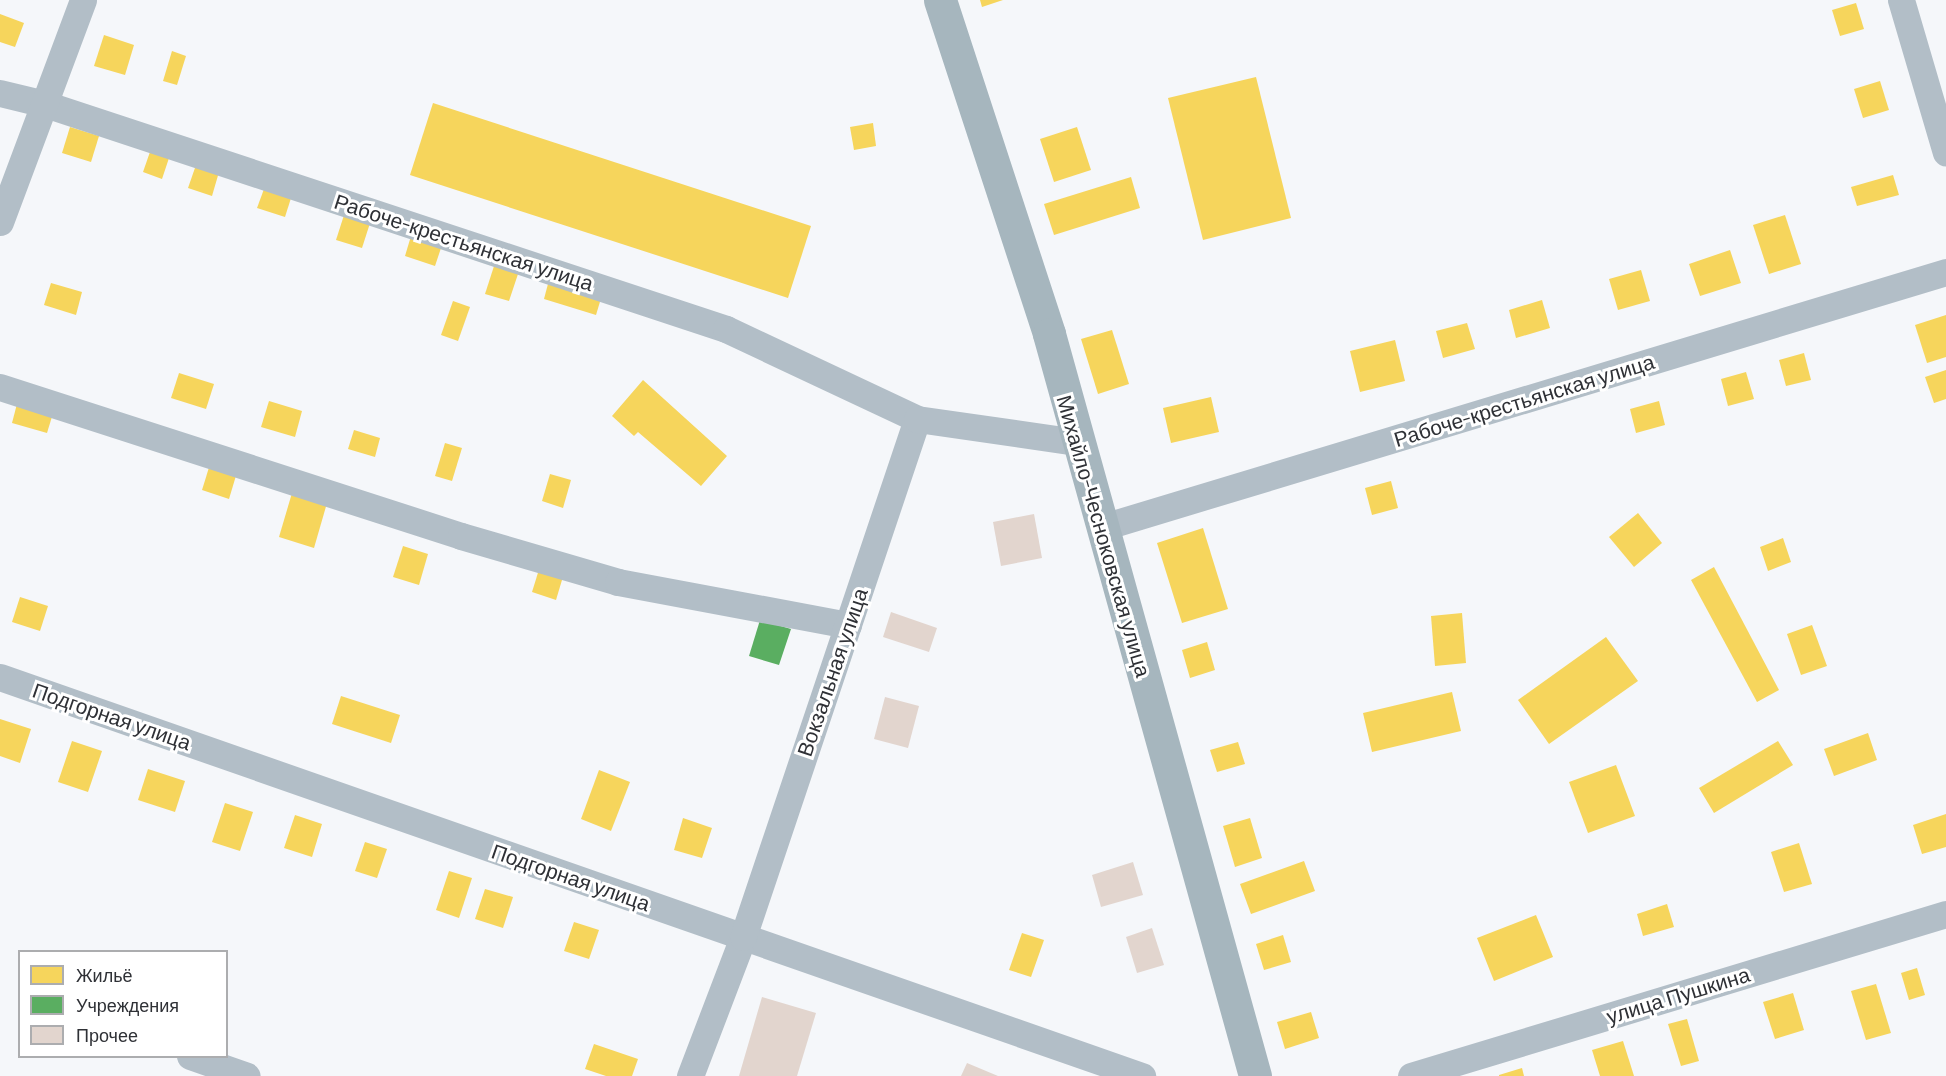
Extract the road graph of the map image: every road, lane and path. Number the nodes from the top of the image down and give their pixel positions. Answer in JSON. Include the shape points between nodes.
{"nodes":[{"id":1,"x":83,"y":0,"type":"edge"},
{"id":2,"x":940,"y":0,"type":"edge"},
{"id":3,"x":1901,"y":0,"type":"edge"},
{"id":4,"x":0,"y":93,"type":"edge"},
{"id":5,"x":45,"y":104,"type":"junction"},
{"id":6,"x":1946,"y":153,"type":"edge"},
{"id":7,"x":0,"y":222,"type":"edge"},
{"id":8,"x":1946,"y":273,"type":"edge"},
{"id":9,"x":0,"y":387,"type":"edge"},
{"id":10,"x":917,"y":419,"type":"junction"},
{"id":11,"x":1077,"y":442,"type":"junction"},
{"id":12,"x":1103,"y":527,"type":"junction"},
{"id":13,"x":848,"y":625,"type":"junction"},
{"id":14,"x":0,"y":677,"type":"edge"},
{"id":15,"x":1946,"y":914,"type":"edge"},
{"id":16,"x":743,"y":937,"type":"junction"},
{"id":17,"x":196,"y":1058,"type":"edge"},
{"id":18,"x":247,"y":1076,"type":"edge"},
{"id":19,"x":690,"y":1076,"type":"edge"},
{"id":20,"x":1142,"y":1076,"type":"edge"},
{"id":21,"x":1255,"y":1076,"type":"edge"},
{"id":22,"x":1411,"y":1076,"type":"edge"}],
"edges":[{"from":1,"to":5,"type":"street"},
{"from":2,"to":11,"type":"main road","name":"Михайло-Чесноковская улица","via":[[1048,334]]},
{"from":3,"to":6,"type":"street"},
{"from":4,"to":5,"type":"street","name":"Рабоче-крестьянская улица"},
{"from":5,"to":7,"type":"street"},
{"from":5,"to":10,"type":"street","name":"Рабоче-крестьянская улица","via":[[726,329]]},
{"from":8,"to":12,"type":"street","name":"Рабоче-крестьянская улица"},
{"from":9,"to":13,"type":"street","via":[[461,536],[607,578]]},
{"from":10,"to":11,"type":"street"},
{"from":10,"to":13,"type":"street","name":"Вокзальная улица"},
{"from":11,"to":12,"type":"main road","name":"Михайло-Чесноковская улица"},
{"from":12,"to":21,"type":"main road","name":"Михайло-Чесноковская улица"},
{"from":13,"to":16,"type":"street","name":"Вокзальная улица"},
{"from":14,"to":16,"type":"street","name":"Подгорная улица"},
{"from":15,"to":22,"type":"street","name":"улица Пушкина"},
{"from":16,"to":19,"type":"street","name":"Вокзальная улица"},
{"from":16,"to":20,"type":"street","name":"Подгорная улица"},
{"from":17,"to":18,"type":"street"}]}
